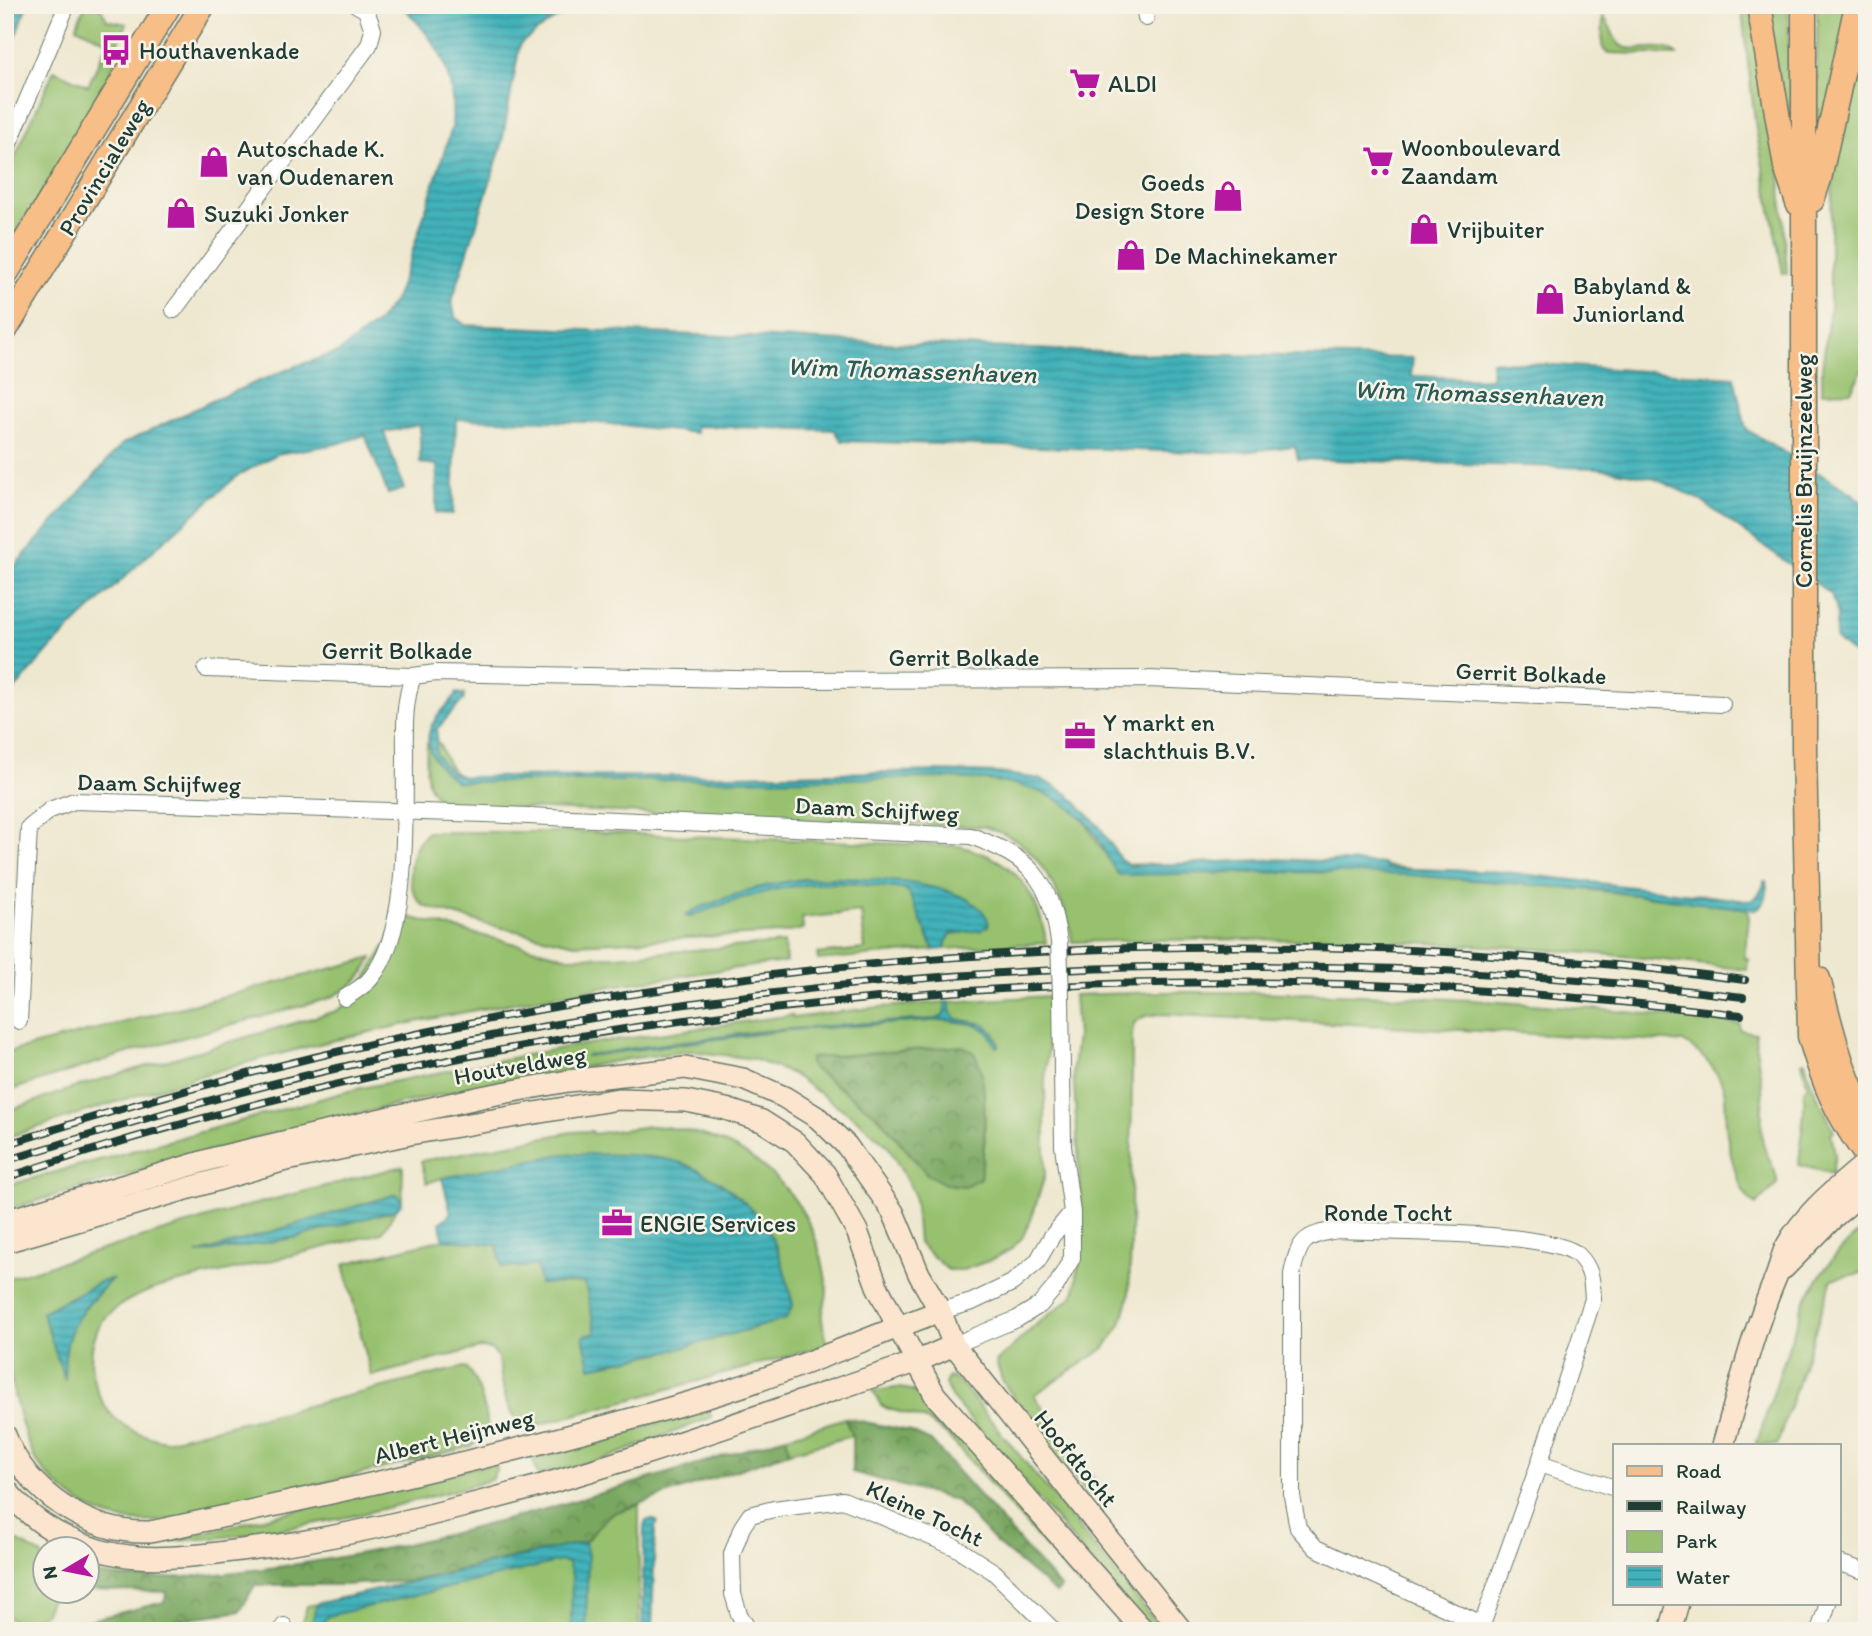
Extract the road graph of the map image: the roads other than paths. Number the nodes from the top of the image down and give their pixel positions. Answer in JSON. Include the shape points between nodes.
{"nodes":[{"id":1,"x":67,"y":5,"type":"edge"},
{"id":2,"x":169,"y":5,"type":"edge"},
{"id":3,"x":203,"y":5,"type":"edge"},
{"id":4,"x":357,"y":5,"type":"edge"},
{"id":5,"x":1759,"y":5,"type":"edge"},
{"id":6,"x":1804,"y":5,"type":"edge"},
{"id":7,"x":1857,"y":5,"type":"edge"},
{"id":8,"x":5,"y":153,"type":"edge"},
{"id":9,"x":1804,"y":224,"type":"junction"},
{"id":10,"x":5,"y":275,"type":"edge"},
{"id":11,"x":174,"y":310,"type":"dead end"},
{"id":12,"x":5,"y":330,"type":"edge"},
{"id":13,"x":205,"y":669,"type":"dead end"},
{"id":14,"x":413,"y":676,"type":"junction"},
{"id":15,"x":1722,"y":704,"type":"dead end"},
{"id":16,"x":404,"y":811,"type":"junction"},
{"id":17,"x":1808,"y":937,"type":"junction"},
{"id":18,"x":345,"y":998,"type":"dead end"},
{"id":19,"x":19,"y":1020,"type":"dead end"},
{"id":20,"x":1867,"y":1119,"type":"edge"},
{"id":21,"x":1867,"y":1156,"type":"edge"},
{"id":22,"x":1867,"y":1163,"type":"edge"},
{"id":23,"x":1867,"y":1189,"type":"edge"},
{"id":24,"x":1072,"y":1212,"type":"junction"},
{"id":25,"x":5,"y":1221,"type":"edge"},
{"id":26,"x":5,"y":1242,"type":"edge"},
{"id":27,"x":1777,"y":1275,"type":"junction"},
{"id":28,"x":940,"y":1311,"type":"junction"},
{"id":29,"x":898,"y":1327,"type":"junction"},
{"id":30,"x":954,"y":1345,"type":"junction"},
{"id":31,"x":916,"y":1362,"type":"junction"},
{"id":32,"x":5,"y":1435,"type":"edge"},
{"id":33,"x":1723,"y":1444,"type":"edge"},
{"id":34,"x":1539,"y":1464,"type":"junction"},
{"id":35,"x":1613,"y":1487,"type":"edge"},
{"id":36,"x":5,"y":1488,"type":"edge"},
{"id":37,"x":1840,"y":1565,"type":"edge"},
{"id":38,"x":1867,"y":1572,"type":"edge"},
{"id":39,"x":1678,"y":1604,"type":"edge"},
{"id":40,"x":1828,"y":1604,"type":"edge"},
{"id":41,"x":1481,"y":1628,"type":"edge"},
{"id":42,"x":749,"y":1631,"type":"edge"},
{"id":43,"x":1054,"y":1631,"type":"edge"},
{"id":44,"x":1144,"y":1631,"type":"edge"},
{"id":45,"x":1182,"y":1631,"type":"edge"},
{"id":46,"x":1670,"y":1631,"type":"edge"},
{"id":47,"x":1819,"y":1631,"type":"edge"}],
"edges":[{"from":1,"to":8,"type":"street"},
{"from":2,"to":10,"type":"main road","name":"Provincialeweg"},
{"from":3,"to":12,"type":"main road","name":"Provincialeweg"},
{"from":4,"to":11,"type":"street","via":[[366,10],[373,30],[369,45]]},
{"from":5,"to":9,"type":"main road","via":[[1786,167]]},
{"from":6,"to":9,"type":"main road","name":"Cornelis Bruijnzeelweg"},
{"from":7,"to":9,"type":"main road","via":[[1819,179]]},
{"from":9,"to":17,"type":"main road","name":"Cornelis Bruijnzeelweg"},
{"from":13,"to":14,"type":"street","name":"Gerrit Bolkade"},
{"from":14,"to":15,"type":"street","name":"Gerrit Bolkade","via":[[1148,679]]},
{"from":14,"to":16,"type":"street","via":[[405,699]]},
{"from":16,"to":18,"type":"street","via":[[399,909],[387,950],[370,979]]},
{"from":16,"to":19,"type":"street","name":"Daam Schijfweg","via":[[74,801],[50,810],[29,828]]},
{"from":16,"to":24,"type":"street","name":"Daam Schijfweg","bridge":true,"via":[[971,836],[1004,848],[1027,864],[1045,890],[1059,942],[1063,1146]]},
{"from":17,"to":20,"type":"main road","name":"Cornelis Bruijnzeelweg","via":[[1842,1066]]},
{"from":17,"to":21,"type":"main road","name":"Cornelis Bruijnzeelweg","via":[[1810,1036],[1840,1118]]},
{"from":22,"to":27,"type":"main road","via":[[1803,1223],[1785,1248]]},
{"from":23,"to":27,"type":"main road"},
{"from":24,"to":28,"type":"street","via":[[1037,1262],[1012,1283]]},
{"from":24,"to":30,"type":"street","name":"Daam Schijfweg","via":[[1072,1258],[1048,1296],[1017,1319]]},
{"from":25,"to":28,"type":"main road","name":"Houtveldweg","via":[[215,1158],[373,1121],[568,1081],[685,1068],[743,1079],[818,1118],[847,1146],[893,1212]]},
{"from":26,"to":29,"type":"main road","name":"Houtveldweg","via":[[282,1161],[358,1145],[618,1099],[686,1101],[762,1121],[803,1150],[825,1174],[857,1231]]},
{"from":27,"to":33,"type":"main road","via":[[1758,1322]]},
{"from":28,"to":29,"type":"main road","name":"Albert Heijnweg"},
{"from":28,"to":30,"type":"main road","name":"Hoofdtocht"},
{"from":29,"to":31,"type":"main road"},
{"from":29,"to":32,"type":"main road","name":"Albert Heijnweg","via":[[691,1402],[303,1501],[150,1532],[113,1530],[61,1505],[30,1475]]},
{"from":30,"to":31,"type":"main road"},
{"from":30,"to":45,"type":"main road","name":"Hoofdtocht"},
{"from":31,"to":36,"type":"main road","via":[[657,1451],[522,1491],[391,1525],[277,1546],[174,1557],[117,1554],[56,1532],[21,1507]]},
{"from":31,"to":44,"type":"main road","via":[[936,1395]]},
{"from":34,"to":35,"type":"street"},
{"from":34,"to":41,"type":"street","name":"Ronde Tocht"},
{"from":34,"to":41,"type":"street","name":"Ronde Tocht","via":[[1592,1300],[1591,1273],[1577,1254],[1550,1243],[1479,1236],[1338,1230],[1314,1234],[1304,1242],[1292,1274],[1292,1496],[1298,1528],[1316,1548]]},
{"from":37,"to":38,"type":"street"},
{"from":39,"to":46,"type":"main road"},
{"from":40,"to":47,"type":"street"},
{"from":42,"to":43,"type":"street","name":"Kleine Tocht","via":[[733,1594],[732,1554],[750,1515],[843,1500],[955,1547],[995,1572]]}]}
